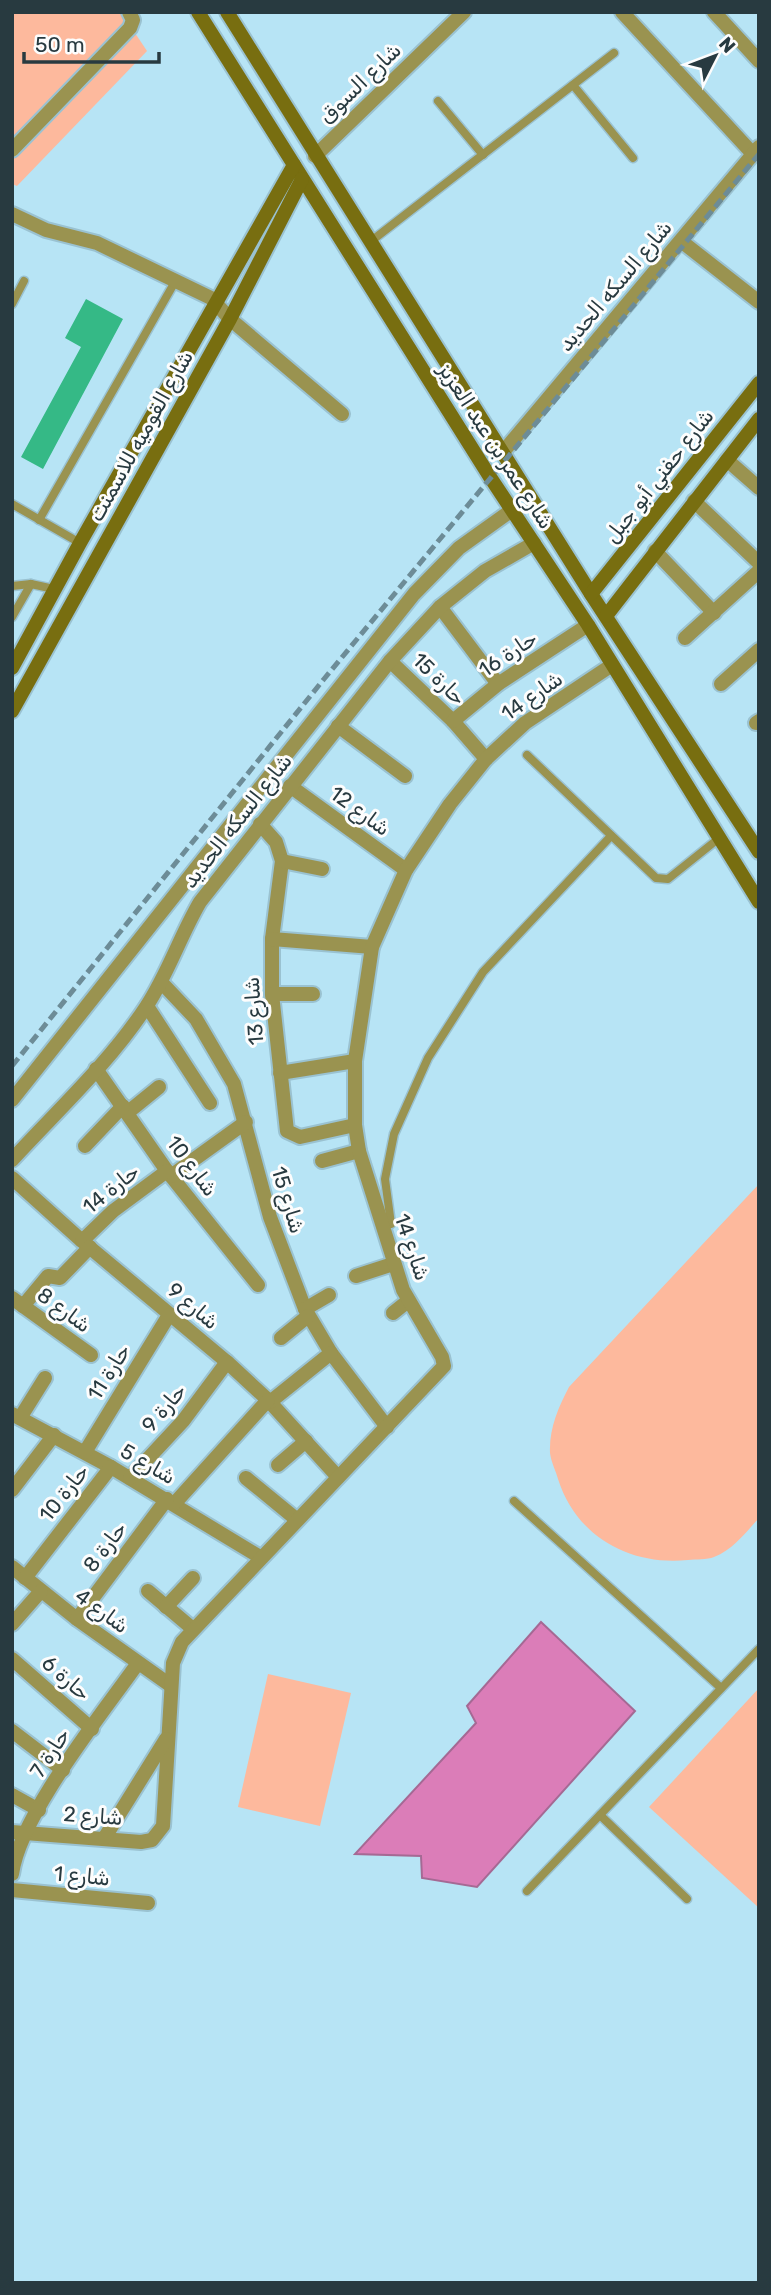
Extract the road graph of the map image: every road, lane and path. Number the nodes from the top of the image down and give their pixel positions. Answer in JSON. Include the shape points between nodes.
{"nodes":[{"id":1,"x":129,"y":12,"type":"edge"},
{"id":2,"x":198,"y":12,"type":"edge"},
{"id":3,"x":227,"y":12,"type":"edge"},
{"id":4,"x":464,"y":12,"type":"edge"},
{"id":5,"x":622,"y":12,"type":"edge"},
{"id":6,"x":714,"y":12,"type":"edge"},
{"id":7,"x":614,"y":53,"type":"dead end"},
{"id":8,"x":759,"y":61,"type":"edge"},
{"id":9,"x":573,"y":85,"type":"junction"},
{"id":10,"x":439,"y":101,"type":"dead end"},
{"id":11,"x":12,"y":150,"type":"edge"},
{"id":12,"x":756,"y":151,"type":"edge"},
{"id":13,"x":482,"y":155,"type":"junction"},
{"id":14,"x":315,"y":156,"type":"junction"},
{"id":15,"x":633,"y":158,"type":"dead end"},
{"id":16,"x":294,"y":165,"type":"junction"},
{"id":17,"x":302,"y":179,"type":"junction"},
{"id":18,"x":12,"y":214,"type":"edge"},
{"id":19,"x":681,"y":241,"type":"junction"},
{"id":20,"x":370,"y":242,"type":"junction"},
{"id":21,"x":176,"y":280,"type":"junction"},
{"id":22,"x":24,"y":281,"type":"dead end"},
{"id":23,"x":759,"y":302,"type":"edge"},
{"id":24,"x":217,"y":303,"type":"junction"},
{"id":25,"x":12,"y":304,"type":"edge"},
{"id":26,"x":230,"y":319,"type":"junction"},
{"id":27,"x":759,"y":383,"type":"edge"},
{"id":28,"x":342,"y":414,"type":"dead end"},
{"id":29,"x":759,"y":419,"type":"edge"},
{"id":30,"x":486,"y":426,"type":"junction"},
{"id":31,"x":467,"y":440,"type":"junction"},
{"id":32,"x":503,"y":452,"type":"junction"},
{"id":33,"x":727,"y":460,"type":"junction"},
{"id":34,"x":759,"y":488,"type":"edge"},
{"id":35,"x":694,"y":501,"type":"junction"},
{"id":36,"x":12,"y":505,"type":"edge"},
{"id":37,"x":512,"y":510,"type":"junction"},
{"id":38,"x":39,"y":520,"type":"junction"},
{"id":39,"x":80,"y":543,"type":"junction"},
{"id":40,"x":534,"y":543,"type":"junction"},
{"id":41,"x":655,"y":551,"type":"junction"},
{"id":42,"x":759,"y":563,"type":"edge"},
{"id":43,"x":759,"y":571,"type":"edge"},
{"id":44,"x":31,"y":584,"type":"junction"},
{"id":45,"x":12,"y":586,"type":"edge"},
{"id":46,"x":54,"y":589,"type":"junction"},
{"id":47,"x":592,"y":594,"type":"junction"},
{"id":48,"x":75,"y":601,"type":"junction"},
{"id":49,"x":440,"y":607,"type":"junction"},
{"id":50,"x":715,"y":613,"type":"junction"},
{"id":51,"x":606,"y":616,"type":"junction"},
{"id":52,"x":12,"y":617,"type":"edge"},
{"id":53,"x":588,"y":625,"type":"junction"},
{"id":54,"x":685,"y":638,"type":"dead end"},
{"id":55,"x":759,"y":650,"type":"edge"},
{"id":56,"x":390,"y":661,"type":"junction"},
{"id":57,"x":612,"y":665,"type":"junction"},
{"id":58,"x":12,"y":668,"type":"edge"},
{"id":59,"x":498,"y":684,"type":"junction"},
{"id":60,"x":721,"y":684,"type":"dead end"},
{"id":61,"x":12,"y":711,"type":"edge"},
{"id":62,"x":453,"y":721,"type":"junction"},
{"id":63,"x":338,"y":726,"type":"junction"},
{"id":64,"x":527,"y":754,"type":"dead end"},
{"id":65,"x":486,"y":760,"type":"junction"},
{"id":66,"x":405,"y":776,"type":"dead end"},
{"id":67,"x":290,"y":786,"type":"junction"},
{"id":68,"x":260,"y":824,"type":"junction"},
{"id":69,"x":611,"y":836,"type":"junction"},
{"id":70,"x":719,"y":839,"type":"junction"},
{"id":71,"x":759,"y":852,"type":"edge"},
{"id":72,"x":282,"y":861,"type":"junction"},
{"id":73,"x":322,"y":869,"type":"dead end"},
{"id":74,"x":406,"y":870,"type":"junction"},
{"id":75,"x":759,"y":902,"type":"edge"},
{"id":76,"x":272,"y":939,"type":"junction"},
{"id":77,"x":372,"y":947,"type":"junction"},
{"id":78,"x":160,"y":982,"type":"junction"},
{"id":79,"x":313,"y":994,"type":"dead end"},
{"id":80,"x":272,"y":995,"type":"junction"},
{"id":81,"x":147,"y":1006,"type":"junction"},
{"id":82,"x":355,"y":1061,"type":"junction"},
{"id":83,"x":96,"y":1069,"type":"junction"},
{"id":84,"x":280,"y":1073,"type":"junction"},
{"id":85,"x":159,"y":1087,"type":"dead end"},
{"id":86,"x":12,"y":1100,"type":"edge"},
{"id":87,"x":210,"y":1102,"type":"dead end"},
{"id":88,"x":125,"y":1109,"type":"junction"},
{"id":89,"x":246,"y":1122,"type":"junction"},
{"id":90,"x":355,"y":1125,"type":"junction"},
{"id":91,"x":85,"y":1146,"type":"dead end"},
{"id":92,"x":359,"y":1152,"type":"junction"},
{"id":93,"x":12,"y":1160,"type":"edge"},
{"id":94,"x":322,"y":1161,"type":"dead end"},
{"id":95,"x":169,"y":1174,"type":"junction"},
{"id":96,"x":12,"y":1178,"type":"edge"},
{"id":97,"x":391,"y":1224,"type":"dead end"},
{"id":98,"x":86,"y":1244,"type":"junction"},
{"id":99,"x":393,"y":1264,"type":"junction"},
{"id":100,"x":356,"y":1276,"type":"dead end"},
{"id":101,"x":258,"y":1285,"type":"dead end"},
{"id":102,"x":329,"y":1296,"type":"dead end"},
{"id":103,"x":408,"y":1301,"type":"junction"},
{"id":104,"x":18,"y":1302,"type":"edge"},
{"id":105,"x":307,"y":1312,"type":"junction"},
{"id":106,"x":393,"y":1314,"type":"dead end"},
{"id":107,"x":169,"y":1315,"type":"junction"},
{"id":108,"x":281,"y":1338,"type":"dead end"},
{"id":109,"x":331,"y":1353,"type":"junction"},
{"id":110,"x":91,"y":1355,"type":"dead end"},
{"id":111,"x":227,"y":1362,"type":"junction"},
{"id":112,"x":45,"y":1378,"type":"dead end"},
{"id":113,"x":269,"y":1401,"type":"junction"},
{"id":114,"x":16,"y":1416,"type":"edge"},
{"id":115,"x":387,"y":1427,"type":"junction"},
{"id":116,"x":54,"y":1435,"type":"junction"},
{"id":117,"x":306,"y":1441,"type":"junction"},
{"id":118,"x":85,"y":1452,"type":"junction"},
{"id":119,"x":278,"y":1465,"type":"dead end"},
{"id":120,"x":111,"y":1467,"type":"junction"},
{"id":121,"x":338,"y":1477,"type":"junction"},
{"id":122,"x":130,"y":1478,"type":"junction"},
{"id":123,"x":246,"y":1478,"type":"dead end"},
{"id":124,"x":12,"y":1490,"type":"edge"},
{"id":125,"x":514,"y":1501,"type":"dead end"},
{"id":126,"x":170,"y":1502,"type":"junction"},
{"id":127,"x":296,"y":1519,"type":"junction"},
{"id":128,"x":260,"y":1557,"type":"junction"},
{"id":129,"x":12,"y":1567,"type":"edge"},
{"id":130,"x":25,"y":1578,"type":"junction"},
{"id":131,"x":193,"y":1578,"type":"dead end"},
{"id":132,"x":41,"y":1591,"type":"junction"},
{"id":133,"x":148,"y":1591,"type":"dead end"},
{"id":134,"x":166,"y":1607,"type":"junction"},
{"id":135,"x":77,"y":1619,"type":"junction"},
{"id":136,"x":12,"y":1624,"type":"edge"},
{"id":137,"x":193,"y":1629,"type":"junction"},
{"id":138,"x":759,"y":1649,"type":"edge"},
{"id":139,"x":12,"y":1659,"type":"edge"},
{"id":140,"x":138,"y":1663,"type":"junction"},
{"id":141,"x":170,"y":1685,"type":"junction"},
{"id":142,"x":722,"y":1688,"type":"junction"},
{"id":143,"x":92,"y":1729,"type":"junction"},
{"id":144,"x":12,"y":1731,"type":"edge"},
{"id":145,"x":166,"y":1737,"type":"junction"},
{"id":146,"x":63,"y":1770,"type":"junction"},
{"id":147,"x":12,"y":1794,"type":"edge"},
{"id":148,"x":39,"y":1810,"type":"junction"},
{"id":149,"x":600,"y":1815,"type":"junction"},
{"id":150,"x":163,"y":1826,"type":"joint"},
{"id":151,"x":19,"y":1832,"type":"edge"},
{"id":152,"x":105,"y":1837,"type":"junction"},
{"id":153,"x":12,"y":1874,"type":"edge"},
{"id":154,"x":12,"y":1890,"type":"edge"},
{"id":155,"x":527,"y":1891,"type":"dead end"},
{"id":156,"x":687,"y":1899,"type":"dead end"},
{"id":157,"x":148,"y":1903,"type":"dead end"}],
"edges":[{"from":1,"to":11,"type":"street","via":[[130,28]]},
{"from":2,"to":16,"type":"main road","name":"شارع عمر بن عبد العزيز"},
{"from":3,"to":14,"type":"main road","name":"شارع عمر بن عبد العزيز"},
{"from":4,"to":14,"type":"street","name":"شارع السوق"},
{"from":5,"to":12,"type":"street"},
{"from":6,"to":8,"type":"street"},
{"from":7,"to":9,"type":"lane"},
{"from":9,"to":13,"type":"lane"},
{"from":9,"to":15,"type":"lane"},
{"from":10,"to":13,"type":"lane"},
{"from":12,"to":19,"type":"street","name":"شارع السكه الحديد"},
{"from":13,"to":20,"type":"lane"},
{"from":14,"to":20,"type":"main road","name":"شارع عمر بن عبد العزيز"},
{"from":16,"to":17,"type":"main road","name":"شارع عمر بن عبد العزيز"},
{"from":16,"to":24,"type":"main road","name":"شارع القوميه للاسمنت"},
{"from":17,"to":26,"type":"main road","name":"شارع القوميه للاسمنت"},
{"from":17,"to":31,"type":"main road","name":"شارع عمر بن عبد العزيز"},
{"from":18,"to":21,"type":"street","via":[[46,230],[97,243]]},
{"from":19,"to":23,"type":"street"},
{"from":19,"to":32,"type":"street","name":"شارع السكه الحديد"},
{"from":20,"to":30,"type":"main road","name":"شارع عمر بن عبد العزيز"},
{"from":21,"to":24,"type":"street"},
{"from":21,"to":38,"type":"lane"},
{"from":22,"to":25,"type":"lane"},
{"from":24,"to":26,"type":"street"},
{"from":24,"to":39,"type":"main road","name":"شارع القوميه للاسمنت"},
{"from":26,"to":28,"type":"street"},
{"from":26,"to":48,"type":"main road","name":"شارع القوميه للاسمنت"},
{"from":27,"to":47,"type":"main road","name":"شارع حفني أبو جبل"},
{"from":29,"to":33,"type":"main road","name":"شارع حفني أبو جبل"},
{"from":30,"to":31,"type":"main road"},
{"from":30,"to":32,"type":"main road","name":"شارع عمر بن عبد العزيز"},
{"from":31,"to":37,"type":"main road","name":"شارع عمر بن عبد العزيز"},
{"from":32,"to":47,"type":"main road","name":"شارع عمر بن عبد العزيز"},
{"from":33,"to":34,"type":"street"},
{"from":33,"to":35,"type":"main road","name":"شارع حفني أبو جبل"},
{"from":35,"to":41,"type":"main road","name":"شارع حفني أبو جبل"},
{"from":35,"to":42,"type":"street"},
{"from":36,"to":38,"type":"lane"},
{"from":37,"to":40,"type":"main road","name":"شارع عمر بن عبد العزيز"},
{"from":37,"to":86,"type":"street","name":"شارع السكه الحديد","via":[[459,548],[414,594]]},
{"from":38,"to":39,"type":"lane"},
{"from":39,"to":46,"type":"main road","name":"شارع القوميه للاسمنت"},
{"from":40,"to":49,"type":"street","name":"شارع السكه الحديد","via":[[485,571]]},
{"from":40,"to":53,"type":"main road","name":"شارع عمر بن عبد العزيز"},
{"from":41,"to":50,"type":"street"},
{"from":41,"to":51,"type":"main road","name":"شارع حفني أبو جبل"},
{"from":43,"to":50,"type":"street"},
{"from":44,"to":45,"type":"lane"},
{"from":44,"to":46,"type":"lane"},
{"from":44,"to":52,"type":"lane"},
{"from":46,"to":48,"type":"main road"},
{"from":46,"to":58,"type":"main road","name":"شارع القوميه للاسمنت"},
{"from":47,"to":51,"type":"main road","name":"شارع عمر بن عبد العزيز"},
{"from":48,"to":61,"type":"main road","name":"شارع القوميه للاسمنت"},
{"from":49,"to":56,"type":"street","name":"شارع السكه الحديد"},
{"from":49,"to":59,"type":"street"},
{"from":50,"to":54,"type":"street"},
{"from":51,"to":71,"type":"main road","name":"شارع عمر بن عبد العزيز"},
{"from":53,"to":57,"type":"main road","name":"شارع عمر بن عبد العزيز"},
{"from":53,"to":59,"type":"street","name":"حارة 16"},
{"from":55,"to":60,"type":"street"},
{"from":56,"to":62,"type":"street","name":"حارة 15"},
{"from":56,"to":63,"type":"street","name":"شارع السكه الحديد"},
{"from":57,"to":65,"type":"street","name":"شارع 14","via":[[525,723]]},
{"from":57,"to":70,"type":"main road","name":"شارع عمر بن عبد العزيز"},
{"from":59,"to":62,"type":"street","name":"حارة 16"},
{"from":62,"to":65,"type":"street","name":"حارة 15"},
{"from":63,"to":66,"type":"street"},
{"from":63,"to":67,"type":"street","name":"شارع السكه الحديد"},
{"from":64,"to":69,"type":"lane"},
{"from":65,"to":74,"type":"street","name":"شارع 14"},
{"from":67,"to":68,"type":"street","name":"شارع السكه الحديد"},
{"from":67,"to":74,"type":"street","name":"شارع 12"},
{"from":68,"to":72,"type":"street","via":[[276,842]]},
{"from":68,"to":78,"type":"street","name":"شارع السكه الحديد","via":[[200,902]]},
{"from":69,"to":70,"type":"lane","via":[[651,875],[662,879]]},
{"from":69,"to":97,"type":"lane","via":[[483,972],[428,1058],[394,1134],[384,1179]]},
{"from":70,"to":75,"type":"main road","name":"شارع عمر بن عبد العزيز"},
{"from":72,"to":73,"type":"street"},
{"from":72,"to":76,"type":"street","name":"شارع 13"},
{"from":74,"to":77,"type":"street","name":"شارع 14"},
{"from":76,"to":77,"type":"street"},
{"from":76,"to":80,"type":"street","name":"شارع 13"},
{"from":77,"to":82,"type":"street","name":"شارع 14"},
{"from":78,"to":81,"type":"street","name":"شارع السكه الحديد"},
{"from":78,"to":89,"type":"street","name":"شارع 15","via":[[196,1019],[217,1052],[234,1083]]},
{"from":79,"to":80,"type":"street"},
{"from":80,"to":84,"type":"street","name":"شارع 13"},
{"from":81,"to":83,"type":"street","name":"شارع السكه الحديد"},
{"from":81,"to":87,"type":"street"},
{"from":82,"to":84,"type":"street"},
{"from":82,"to":90,"type":"street","name":"شارع 14"},
{"from":83,"to":88,"type":"street","name":"شارع 10"},
{"from":83,"to":93,"type":"street","name":"شارع السكه الحديد"},
{"from":84,"to":90,"type":"street","name":"شارع 13","via":[[285,1124],[293,1136]]},
{"from":85,"to":88,"type":"street"},
{"from":88,"to":91,"type":"street"},
{"from":88,"to":95,"type":"street","name":"شارع 10"},
{"from":89,"to":95,"type":"street","name":"حارة 14"},
{"from":89,"to":105,"type":"street","name":"شارع 15","via":[[270,1217]]},
{"from":90,"to":92,"type":"street","name":"شارع 14"},
{"from":92,"to":94,"type":"street"},
{"from":92,"to":99,"type":"street","name":"شارع 14"},
{"from":95,"to":98,"type":"street","name":"حارة 14","via":[[113,1211]]},
{"from":95,"to":101,"type":"street","name":"شارع 10"},
{"from":96,"to":98,"type":"street","name":"شارع 9"},
{"from":98,"to":104,"type":"street","name":"حارة 14","via":[[60,1278],[48,1276]]},
{"from":98,"to":107,"type":"street","name":"شارع 9"},
{"from":99,"to":100,"type":"street"},
{"from":99,"to":103,"type":"street","name":"شارع 14"},
{"from":102,"to":105,"type":"street"},
{"from":103,"to":106,"type":"street"},
{"from":103,"to":115,"type":"street","name":"شارع 14","via":[[444,1366]]},
{"from":104,"to":110,"type":"street","name":"شارع 8"},
{"from":105,"to":108,"type":"street"},
{"from":105,"to":109,"type":"street","name":"شارع 15"},
{"from":107,"to":111,"type":"street","name":"شارع 9"},
{"from":107,"to":118,"type":"street","name":"حارة 11"},
{"from":109,"to":113,"type":"street"},
{"from":109,"to":115,"type":"street","name":"شارع 15"},
{"from":111,"to":113,"type":"street","name":"شارع 9"},
{"from":111,"to":122,"type":"street","name":"حارة 9","via":[[183,1421]]},
{"from":112,"to":114,"type":"street"},
{"from":113,"to":117,"type":"street","name":"شارع 9"},
{"from":113,"to":126,"type":"street"},
{"from":114,"to":116,"type":"street","name":"شارع 5"},
{"from":115,"to":121,"type":"street","name":"شارع 14"},
{"from":116,"to":118,"type":"street","name":"شارع 5"},
{"from":116,"to":124,"type":"street"},
{"from":117,"to":119,"type":"street"},
{"from":117,"to":121,"type":"street","name":"شارع 9"},
{"from":118,"to":120,"type":"street","name":"شارع 5"},
{"from":120,"to":122,"type":"street","name":"شارع 5"},
{"from":120,"to":130,"type":"street","name":"حارة 10"},
{"from":121,"to":127,"type":"street","name":"شارع 14"},
{"from":122,"to":126,"type":"street","name":"شارع 5"},
{"from":123,"to":127,"type":"street"},
{"from":125,"to":142,"type":"lane"},
{"from":126,"to":128,"type":"street","name":"شارع 5"},
{"from":126,"to":135,"type":"street","name":"حارة 8"},
{"from":127,"to":128,"type":"street","name":"شارع 14"},
{"from":128,"to":137,"type":"street","name":"شارع 14"},
{"from":129,"to":130,"type":"street","name":"شارع 4"},
{"from":130,"to":132,"type":"street","name":"شارع 4"},
{"from":131,"to":134,"type":"street"},
{"from":132,"to":135,"type":"street","name":"شارع 4"},
{"from":132,"to":136,"type":"street"},
{"from":133,"to":134,"type":"street"},
{"from":134,"to":137,"type":"street"},
{"from":135,"to":140,"type":"street","name":"شارع 4"},
{"from":137,"to":141,"type":"street","name":"شارع 14","via":[[176,1654]]},
{"from":138,"to":142,"type":"lane"},
{"from":139,"to":143,"type":"street","name":"حارة 6"},
{"from":140,"to":141,"type":"street","name":"شارع 4"},
{"from":140,"to":143,"type":"street","name":"حارة 7"},
{"from":141,"to":145,"type":"street","name":"شارع 14"},
{"from":142,"to":149,"type":"lane"},
{"from":143,"to":146,"type":"street","name":"حارة 7"},
{"from":144,"to":146,"type":"street"},
{"from":145,"to":150,"type":"street","name":"شارع 14"},
{"from":145,"to":152,"type":"street"},
{"from":146,"to":148,"type":"street","name":"حارة 7"},
{"from":147,"to":148,"type":"street"},
{"from":148,"to":151,"type":"street","name":"حارة 7"},
{"from":149,"to":155,"type":"lane"},
{"from":149,"to":156,"type":"lane"},
{"from":150,"to":152,"type":"street","name":"شارع 2","via":[[152,1840]]},
{"from":151,"to":152,"type":"street","name":"شارع 2"},
{"from":151,"to":153,"type":"street","name":"حارة 7"},
{"from":154,"to":157,"type":"street","name":"شارع 1"}]}
